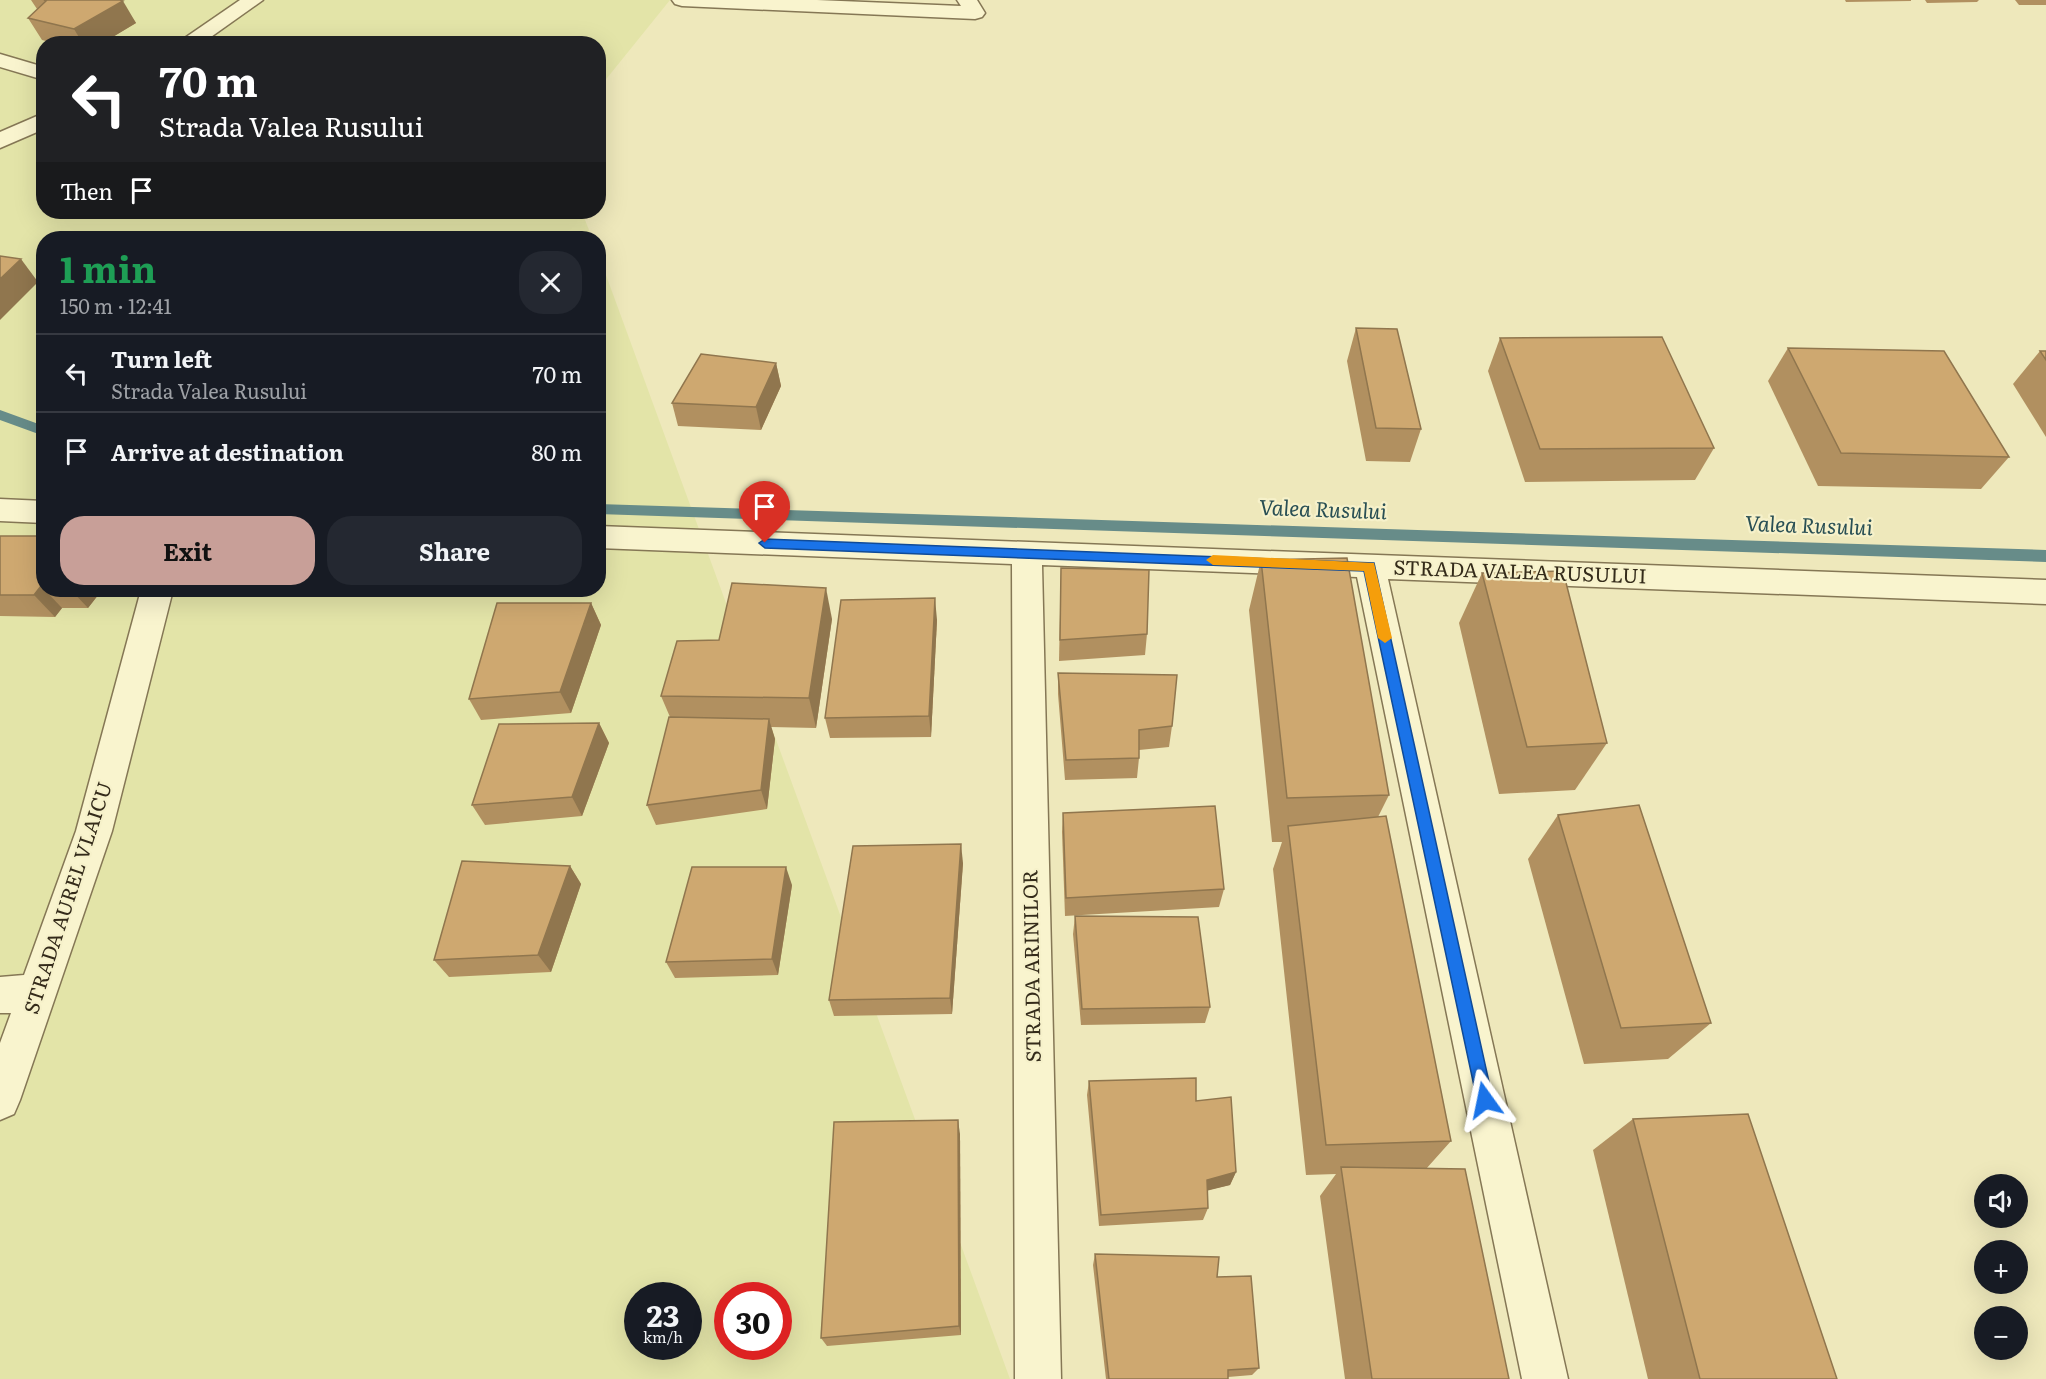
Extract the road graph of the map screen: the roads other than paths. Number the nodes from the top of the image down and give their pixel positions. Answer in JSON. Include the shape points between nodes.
{"nodes":[{"id":1,"x":253,"y":0,"type":"edge"},
{"id":2,"x":682,"y":0,"type":"edge"},
{"id":3,"x":967,"y":0,"type":"edge"},
{"id":4,"x":198,"y":36,"type":"edge"},
{"id":5,"x":0,"y":60,"type":"edge"},
{"id":6,"x":36,"y":71,"type":"edge"},
{"id":7,"x":36,"y":124,"type":"edge"},
{"id":8,"x":0,"y":141,"type":"edge"},
{"id":9,"x":0,"y":510,"type":"edge"},
{"id":10,"x":36,"y":512,"type":"edge"},
{"id":11,"x":606,"y":537,"type":"edge"},
{"id":12,"x":1027,"y":553,"type":"junction"},
{"id":13,"x":1370,"y":566,"type":"junction"},
{"id":14,"x":2046,"y":592,"type":"edge"},
{"id":15,"x":155,"y":597,"type":"edge"},
{"id":16,"x":38,"y":993,"type":"junction"},
{"id":17,"x":0,"y":995,"type":"edge"},
{"id":18,"x":0,"y":1100,"type":"edge"},
{"id":19,"x":1038,"y":1379,"type":"edge"},
{"id":20,"x":1545,"y":1379,"type":"edge"}],
"edges":[{"from":1,"to":4,"type":"street"},
{"from":2,"to":3,"type":"street","via":[[975,13]]},
{"from":5,"to":6,"type":"street"},
{"from":7,"to":8,"type":"street"},
{"from":9,"to":10,"type":"street"},
{"from":11,"to":12,"type":"street","name":"STRADA VALEA RUSULUI"},
{"from":12,"to":13,"type":"street","name":"STRADA VALEA RUSULUI"},
{"from":12,"to":19,"type":"street","name":"STRADA ARINILOR"},
{"from":13,"to":14,"type":"street","name":"STRADA VALEA RUSULUI"},
{"from":13,"to":20,"type":"street"},
{"from":15,"to":16,"type":"street","name":"STRADA AUREL VLAICU","via":[[94,831]]},
{"from":16,"to":17,"type":"street"},
{"from":16,"to":18,"type":"street","name":"STRADA AUREL VLAICU"}]}
